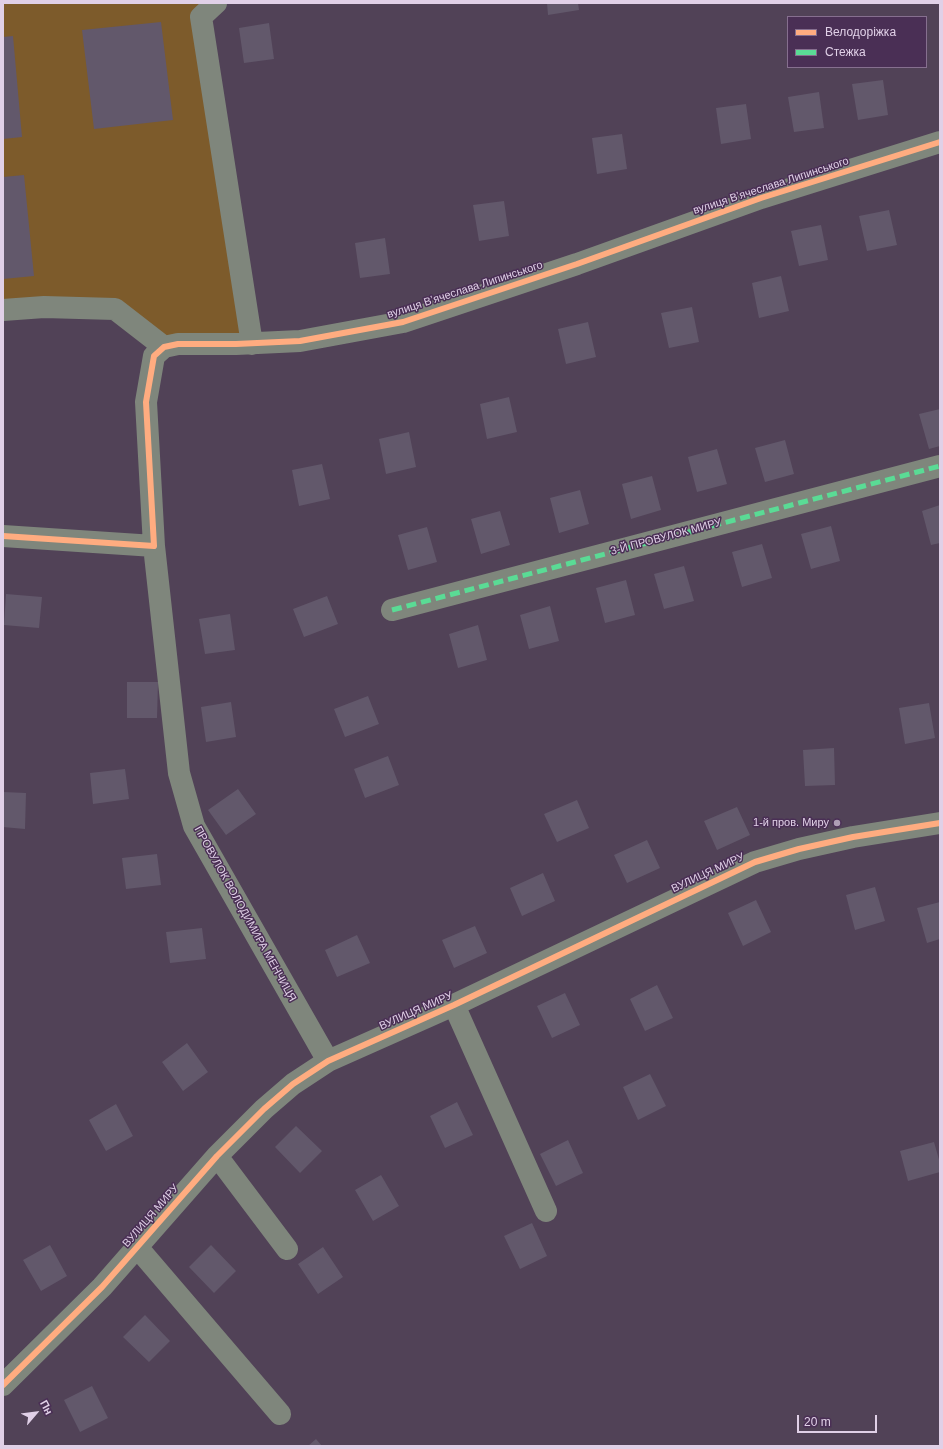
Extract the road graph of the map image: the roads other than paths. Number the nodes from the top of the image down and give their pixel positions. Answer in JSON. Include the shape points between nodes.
{"nodes":[{"id":1,"x":206,"y":8,"type":"edge"},
{"id":2,"x":940,"y":142,"type":"edge"},
{"id":3,"x":3,"y":310,"type":"edge"},
{"id":4,"x":252,"y":344,"type":"junction"},
{"id":5,"x":164,"y":347,"type":"junction"},
{"id":6,"x":940,"y":466,"type":"edge"},
{"id":7,"x":3,"y":536,"type":"edge"},
{"id":8,"x":154,"y":546,"type":"junction"},
{"id":9,"x":392,"y":610,"type":"dead end"},
{"id":10,"x":940,"y":823,"type":"edge"},
{"id":11,"x":454,"y":1006,"type":"junction"},
{"id":12,"x":328,"y":1061,"type":"junction"},
{"id":13,"x":217,"y":1156,"type":"junction"},
{"id":14,"x":546,"y":1211,"type":"dead end"},
{"id":15,"x":137,"y":1247,"type":"junction"},
{"id":16,"x":287,"y":1249,"type":"dead end"},
{"id":17,"x":3,"y":1385,"type":"edge"},
{"id":18,"x":280,"y":1414,"type":"dead end"}],
"edges":[{"from":1,"to":4,"type":"street"},
{"from":2,"to":4,"type":"street","name":"вулиця Вʼячеслава Липинського","via":[[761,198],[577,264],[403,322],[300,341]]},
{"from":3,"to":5,"type":"street","via":[[44,307],[115,309]]},
{"from":4,"to":5,"type":"street","name":"вулиця Вʼячеслава Липинського","via":[[178,344]]},
{"from":5,"to":8,"type":"street","via":[[154,356],[146,402]]},
{"from":6,"to":9,"type":"street","name":"3-Й ПРОВУЛОК МИРУ"},
{"from":7,"to":8,"type":"street"},
{"from":8,"to":12,"type":"street","name":"ПРОВУЛОК ВОЛОДИМИРА МЕНЧИЦЯ","via":[[179,773],[194,826]]},
{"from":10,"to":11,"type":"street","name":"ВУЛИЦЯ МИРУ","via":[[853,837],[755,862]]},
{"from":11,"to":12,"type":"street","name":"ВУЛИЦЯ МИРУ"},
{"from":11,"to":14,"type":"street"},
{"from":12,"to":13,"type":"street","name":"ВУЛИЦЯ МИРУ","via":[[282,1094]]},
{"from":13,"to":15,"type":"street","name":"ВУЛИЦЯ МИРУ"},
{"from":13,"to":16,"type":"street"},
{"from":15,"to":17,"type":"street","name":"ВУЛИЦЯ МИРУ","via":[[102,1287]]},
{"from":15,"to":18,"type":"street"}]}
